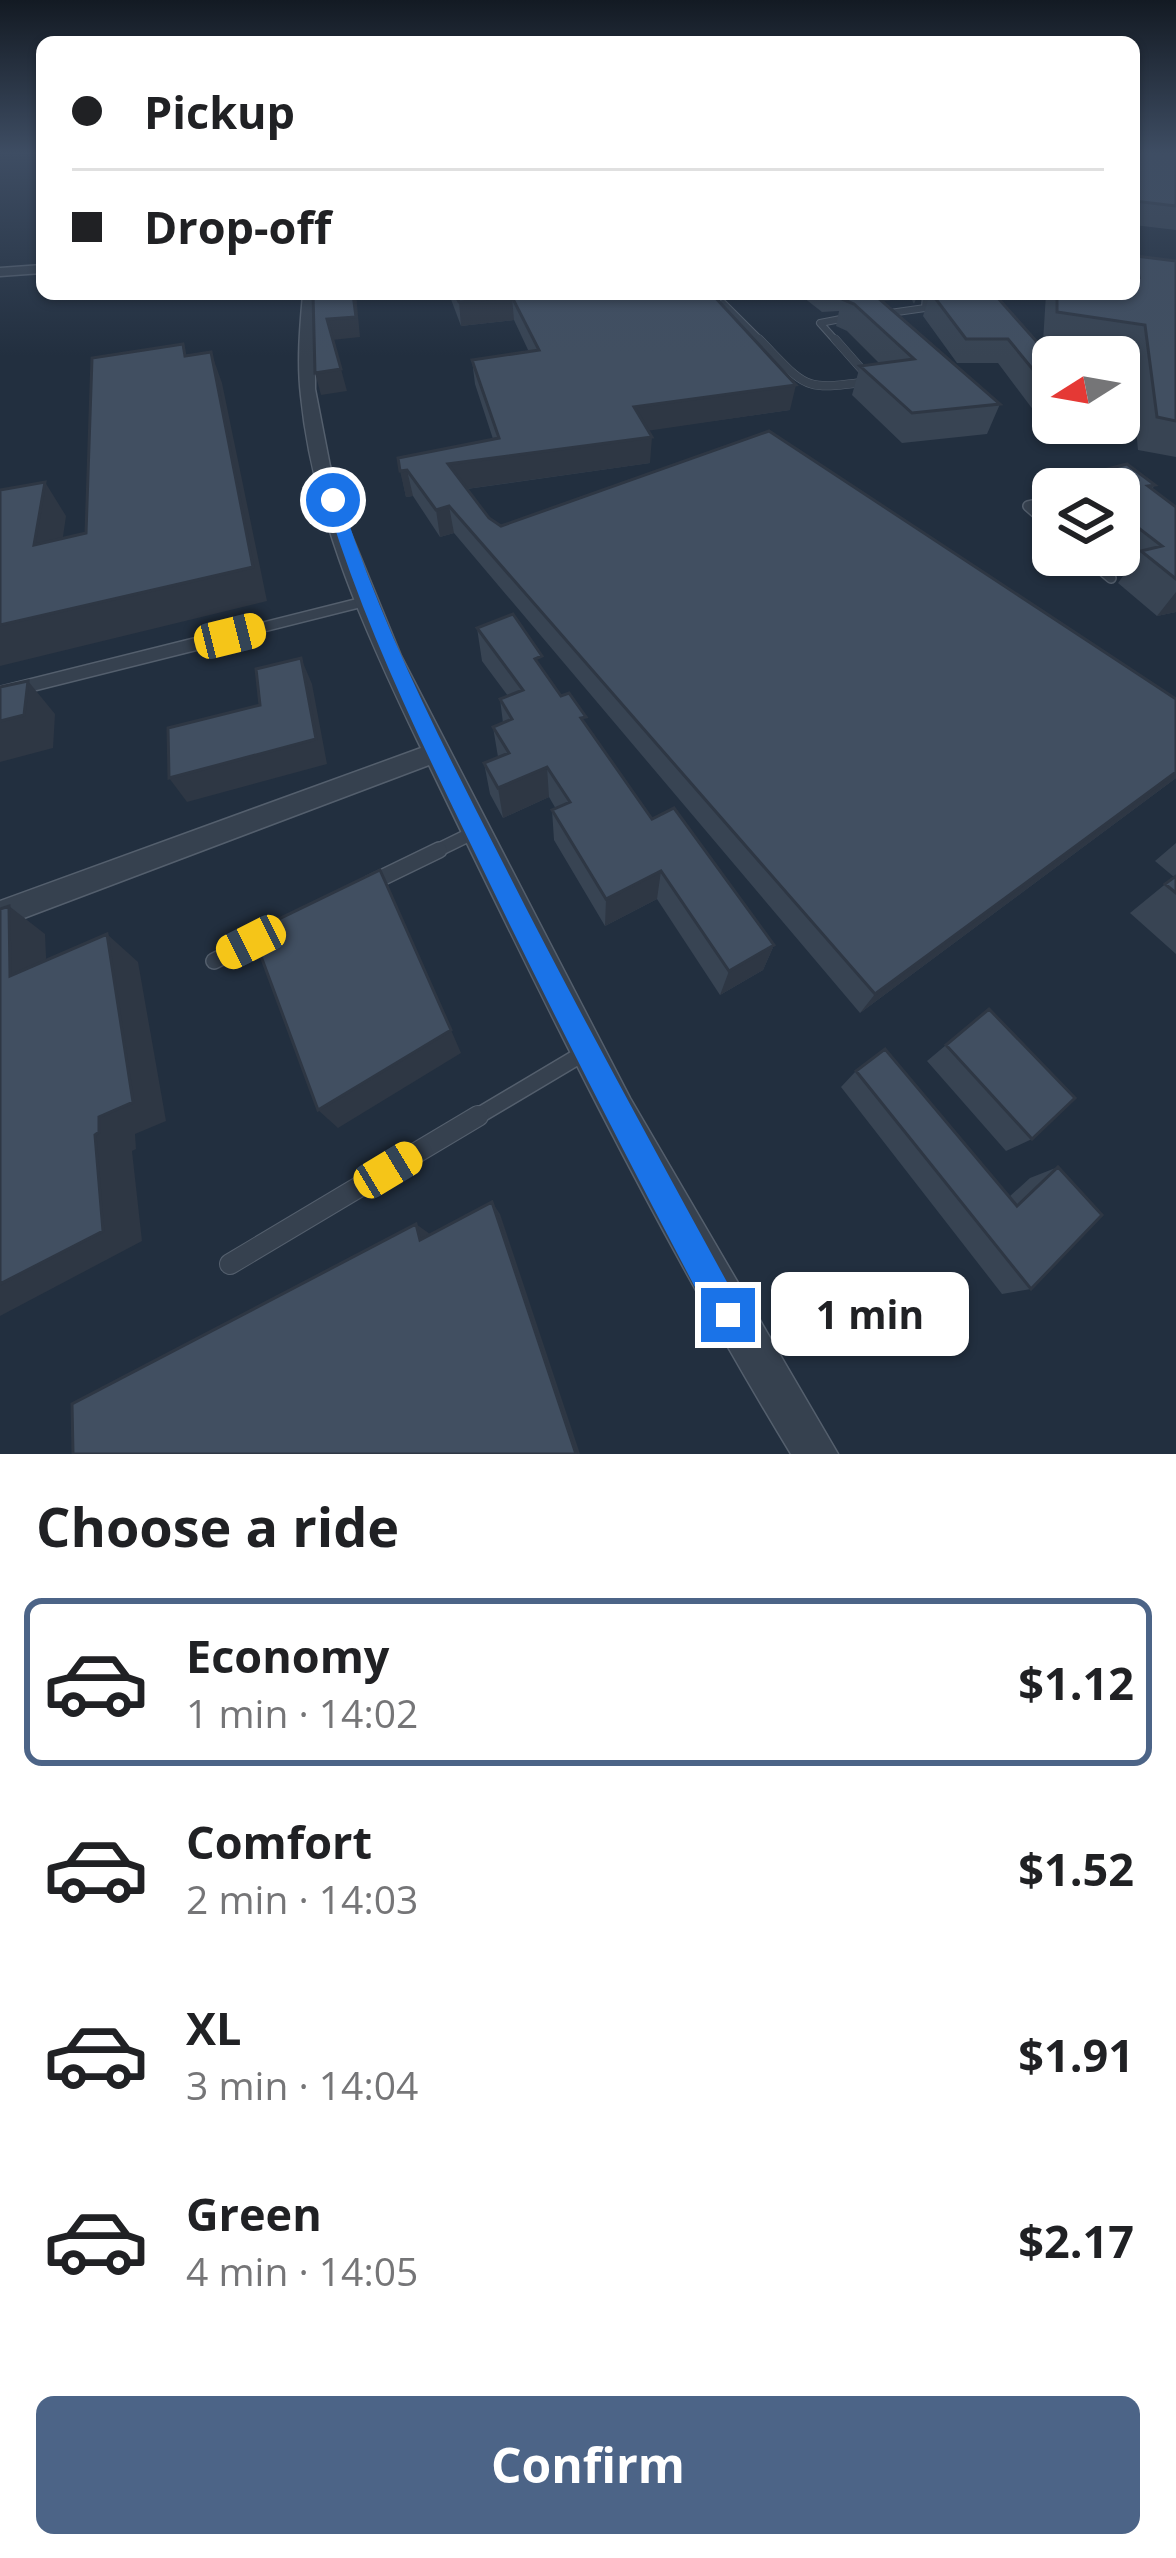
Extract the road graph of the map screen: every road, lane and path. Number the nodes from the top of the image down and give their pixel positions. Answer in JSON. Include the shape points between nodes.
{"nodes":[{"id":1,"x":36,"y":269,"type":"edge"},
{"id":2,"x":0,"y":272,"type":"edge"},
{"id":3,"x":309,"y":300,"type":"edge"},
{"id":4,"x":929,"y":300,"type":"edge"},
{"id":5,"x":723,"y":302,"type":"edge"},
{"id":6,"x":1109,"y":576,"type":"edge"},
{"id":7,"x":1111,"y":578,"type":"dead end"},
{"id":8,"x":368,"y":601,"type":"junction"},
{"id":9,"x":0,"y":693,"type":"edge"},
{"id":10,"x":436,"y":752,"type":"junction"},
{"id":11,"x":476,"y":832,"type":"junction"},
{"id":12,"x":355,"y":891,"type":"edge"},
{"id":13,"x":0,"y":914,"type":"edge"},
{"id":14,"x":294,"y":921,"type":"edge"},
{"id":15,"x":214,"y":961,"type":"dead end"},
{"id":16,"x":585,"y":1052,"type":"junction"},
{"id":17,"x":230,"y":1264,"type":"dead end"},
{"id":18,"x":816,"y":1454,"type":"edge"}],
"edges":[{"from":1,"to":2,"type":"street"},
{"from":3,"to":8,"type":"street","via":[[310,404]]},
{"from":4,"to":5,"type":"lane","via":[[913,312],[820,320],[872,381],[815,389]]},
{"from":6,"to":7,"type":"lane"},
{"from":8,"to":9,"type":"lane"},
{"from":8,"to":10,"type":"street"},
{"from":10,"to":11,"type":"street"},
{"from":10,"to":13,"type":"street"},
{"from":11,"to":12,"type":"lane"},
{"from":11,"to":16,"type":"street"},
{"from":14,"to":15,"type":"lane"},
{"from":16,"to":17,"type":"lane"},
{"from":16,"to":18,"type":"street","via":[[728,1315]]}]}
